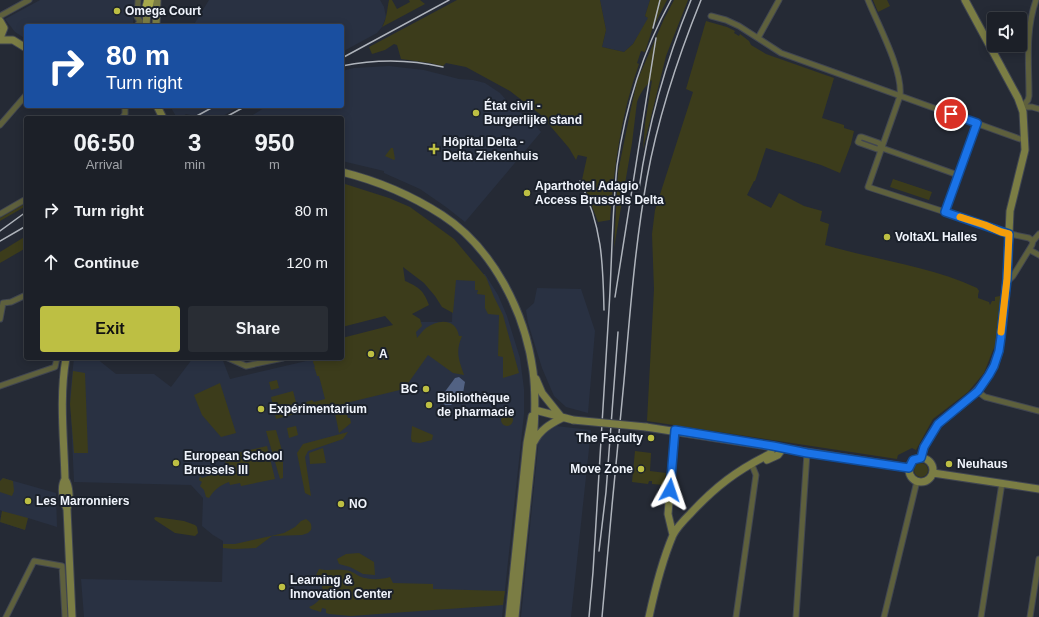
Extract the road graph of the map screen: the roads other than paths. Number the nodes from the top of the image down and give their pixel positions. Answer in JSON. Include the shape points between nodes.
{"nodes":[{"id":1,"x":30,"y":0,"type":"edge"},
{"id":2,"x":138,"y":0,"type":"edge"},
{"id":3,"x":145,"y":0,"type":"edge"},
{"id":4,"x":149,"y":0,"type":"edge"},
{"id":5,"x":157,"y":0,"type":"edge"},
{"id":6,"x":779,"y":0,"type":"edge"},
{"id":7,"x":868,"y":0,"type":"edge"},
{"id":8,"x":964,"y":0,"type":"edge"},
{"id":9,"x":1036,"y":0,"type":"edge"},
{"id":10,"x":0,"y":16,"type":"edge"},
{"id":11,"x":711,"y":16,"type":"dead end"},
{"id":12,"x":145,"y":20,"type":"edge"},
{"id":13,"x":0,"y":21,"type":"edge"},
{"id":14,"x":156,"y":24,"type":"edge"},
{"id":15,"x":4,"y":28,"type":"junction"},
{"id":16,"x":758,"y":38,"type":"junction"},
{"id":17,"x":0,"y":39,"type":"edge"},
{"id":18,"x":13,"y":40,"type":"junction"},
{"id":19,"x":24,"y":47,"type":"edge"},
{"id":20,"x":900,"y":96,"type":"junction"},
{"id":21,"x":24,"y":97,"type":"edge"},
{"id":22,"x":1022,"y":107,"type":"junction"},
{"id":23,"x":1039,"y":109,"type":"edge"},
{"id":24,"x":977,"y":123,"type":"junction"},
{"id":25,"x":0,"y":125,"type":"edge"},
{"id":26,"x":1025,"y":139,"type":"junction"},
{"id":27,"x":882,"y":148,"type":"junction"},
{"id":28,"x":344,"y":173,"type":"edge"},
{"id":29,"x":958,"y":175,"type":"junction"},
{"id":30,"x":24,"y":200,"type":"edge"},
{"id":31,"x":945,"y":212,"type":"junction"},
{"id":32,"x":0,"y":214,"type":"edge"},
{"id":33,"x":1009,"y":234,"type":"junction"},
{"id":34,"x":1039,"y":234,"type":"edge"},
{"id":35,"x":1032,"y":241,"type":"junction"},
{"id":36,"x":1030,"y":250,"type":"junction"},
{"id":37,"x":1039,"y":256,"type":"edge"},
{"id":38,"x":1007,"y":279,"type":"junction"},
{"id":39,"x":24,"y":296,"type":"edge"},
{"id":40,"x":0,"y":319,"type":"edge"},
{"id":41,"x":57,"y":360,"type":"edge"},
{"id":42,"x":66,"y":360,"type":"edge"},
{"id":43,"x":232,"y":360,"type":"edge"},
{"id":44,"x":274,"y":360,"type":"edge"},
{"id":45,"x":533,"y":369,"type":"junction"},
{"id":46,"x":0,"y":386,"type":"edge"},
{"id":47,"x":978,"y":391,"type":"junction"},
{"id":48,"x":535,"y":410,"type":"junction"},
{"id":49,"x":1039,"y":411,"type":"edge"},
{"id":50,"x":562,"y":418,"type":"junction"},
{"id":51,"x":675,"y":430,"type":"junction"},
{"id":52,"x":533,"y":444,"type":"junction"},
{"id":53,"x":773,"y":446,"type":"junction"},
{"id":54,"x":783,"y":448,"type":"junction"},
{"id":55,"x":807,"y":453,"type":"junction"},
{"id":56,"x":921,"y":458,"type":"junction"},
{"id":57,"x":752,"y":465,"type":"junction"},
{"id":58,"x":909,"y":468,"type":"junction"},
{"id":59,"x":933,"y":472,"type":"junction"},
{"id":60,"x":917,"y":481,"type":"junction"},
{"id":61,"x":1002,"y":483,"type":"junction"},
{"id":62,"x":1039,"y":489,"type":"edge"},
{"id":63,"x":673,"y":535,"type":"junction"},
{"id":64,"x":1039,"y":559,"type":"edge"},
{"id":65,"x":518,"y":561,"type":"junction"},
{"id":66,"x":6,"y":617,"type":"edge"},
{"id":67,"x":65,"y":617,"type":"edge"},
{"id":68,"x":72,"y":617,"type":"edge"},
{"id":69,"x":509,"y":617,"type":"edge"},
{"id":70,"x":515,"y":617,"type":"edge"},
{"id":71,"x":649,"y":617,"type":"edge"},
{"id":72,"x":736,"y":617,"type":"edge"},
{"id":73,"x":796,"y":617,"type":"edge"},
{"id":74,"x":884,"y":617,"type":"edge"},
{"id":75,"x":981,"y":617,"type":"edge"},
{"id":76,"x":1030,"y":617,"type":"edge"}],
"edges":[{"from":1,"to":10,"type":"street"},
{"from":2,"to":12,"type":"street","via":[[137,17]]},
{"from":3,"to":12,"type":"street"},
{"from":4,"to":12,"type":"highway"},
{"from":5,"to":14,"type":"street"},
{"from":6,"to":16,"type":"street"},
{"from":7,"to":20,"type":"street","via":[[892,55],[901,88]]},
{"from":8,"to":22,"type":"street"},
{"from":9,"to":22,"type":"street","via":[[1028,37],[1029,96]]},
{"from":11,"to":16,"type":"street","via":[[739,26]]},
{"from":13,"to":15,"type":"street"},
{"from":15,"to":17,"type":"street"},
{"from":15,"to":18,"type":"street"},
{"from":16,"to":20,"type":"street","via":[[781,53]]},
{"from":17,"to":18,"type":"street"},
{"from":18,"to":19,"type":"street"},
{"from":20,"to":24,"type":"street"},
{"from":20,"to":27,"type":"street"},
{"from":21,"to":25,"type":"street"},
{"from":22,"to":23,"type":"street","via":[[1032,106]]},
{"from":22,"to":26,"type":"street"},
{"from":24,"to":26,"type":"street"},
{"from":24,"to":29,"type":"street"},
{"from":26,"to":33,"type":"street","via":[[1024,159],[1010,211]]},
{"from":27,"to":29,"type":"street"},
{"from":27,"to":31,"type":"street","via":[[868,187]]},
{"from":28,"to":45,"type":"street","via":[[409,196],[443,216],[471,241],[494,268],[509,296],[524,331]]},
{"from":29,"to":31,"type":"street"},
{"from":30,"to":32,"type":"street"},
{"from":31,"to":33,"type":"street"},
{"from":33,"to":35,"type":"street"},
{"from":33,"to":38,"type":"street"},
{"from":34,"to":35,"type":"street"},
{"from":35,"to":36,"type":"street"},
{"from":36,"to":37,"type":"street"},
{"from":36,"to":38,"type":"street","via":[[1013,276]]},
{"from":38,"to":47,"type":"street","via":[[999,351],[989,375]]},
{"from":39,"to":40,"type":"street","via":[[3,303]]},
{"from":41,"to":46,"type":"street","via":[[55,367]]},
{"from":42,"to":68,"type":"street","via":[[62,407],[65,479],[68,484],[69,503],[67,508]]},
{"from":43,"to":44,"type":"street","via":[[246,366]]},
{"from":45,"to":48,"type":"street"},
{"from":45,"to":50,"type":"street","via":[[542,393]]},
{"from":47,"to":49,"type":"street","via":[[985,397]]},
{"from":47,"to":56,"type":"street","via":[[938,424],[924,447]]},
{"from":48,"to":50,"type":"street"},
{"from":48,"to":52,"type":"street"},
{"from":48,"to":65,"type":"street","via":[[529,427]]},
{"from":50,"to":51,"type":"street","bridge":true},
{"from":50,"to":52,"type":"street","via":[[547,426]]},
{"from":51,"to":53,"type":"street"},
{"from":51,"to":63,"type":"street","via":[[668,514]]},
{"from":52,"to":65,"type":"street"},
{"from":53,"to":54,"type":"street"},
{"from":53,"to":57,"type":"street","via":[[770,454]]},
{"from":54,"to":55,"type":"street"},
{"from":54,"to":57,"type":"street","via":[[776,456]]},
{"from":55,"to":58,"type":"street"},
{"from":55,"to":73,"type":"street"},
{"from":56,"to":58,"type":"street","via":[[913,460]]},
{"from":56,"to":59,"type":"street","via":[[929,461],[933,466]]},
{"from":57,"to":63,"type":"street","via":[[714,489]]},
{"from":57,"to":72,"type":"street","via":[[756,475]]},
{"from":58,"to":60,"type":"street","via":[[910,475]]},
{"from":59,"to":60,"type":"street","via":[[926,481]]},
{"from":59,"to":61,"type":"street"},
{"from":60,"to":74,"type":"street"},
{"from":61,"to":62,"type":"street"},
{"from":61,"to":75,"type":"street"},
{"from":63,"to":71,"type":"street","via":[[658,577]]},
{"from":64,"to":76,"type":"street"},
{"from":65,"to":69,"type":"street"},
{"from":65,"to":70,"type":"street"},
{"from":66,"to":67,"type":"street","via":[[34,561],[62,566]]}]}
